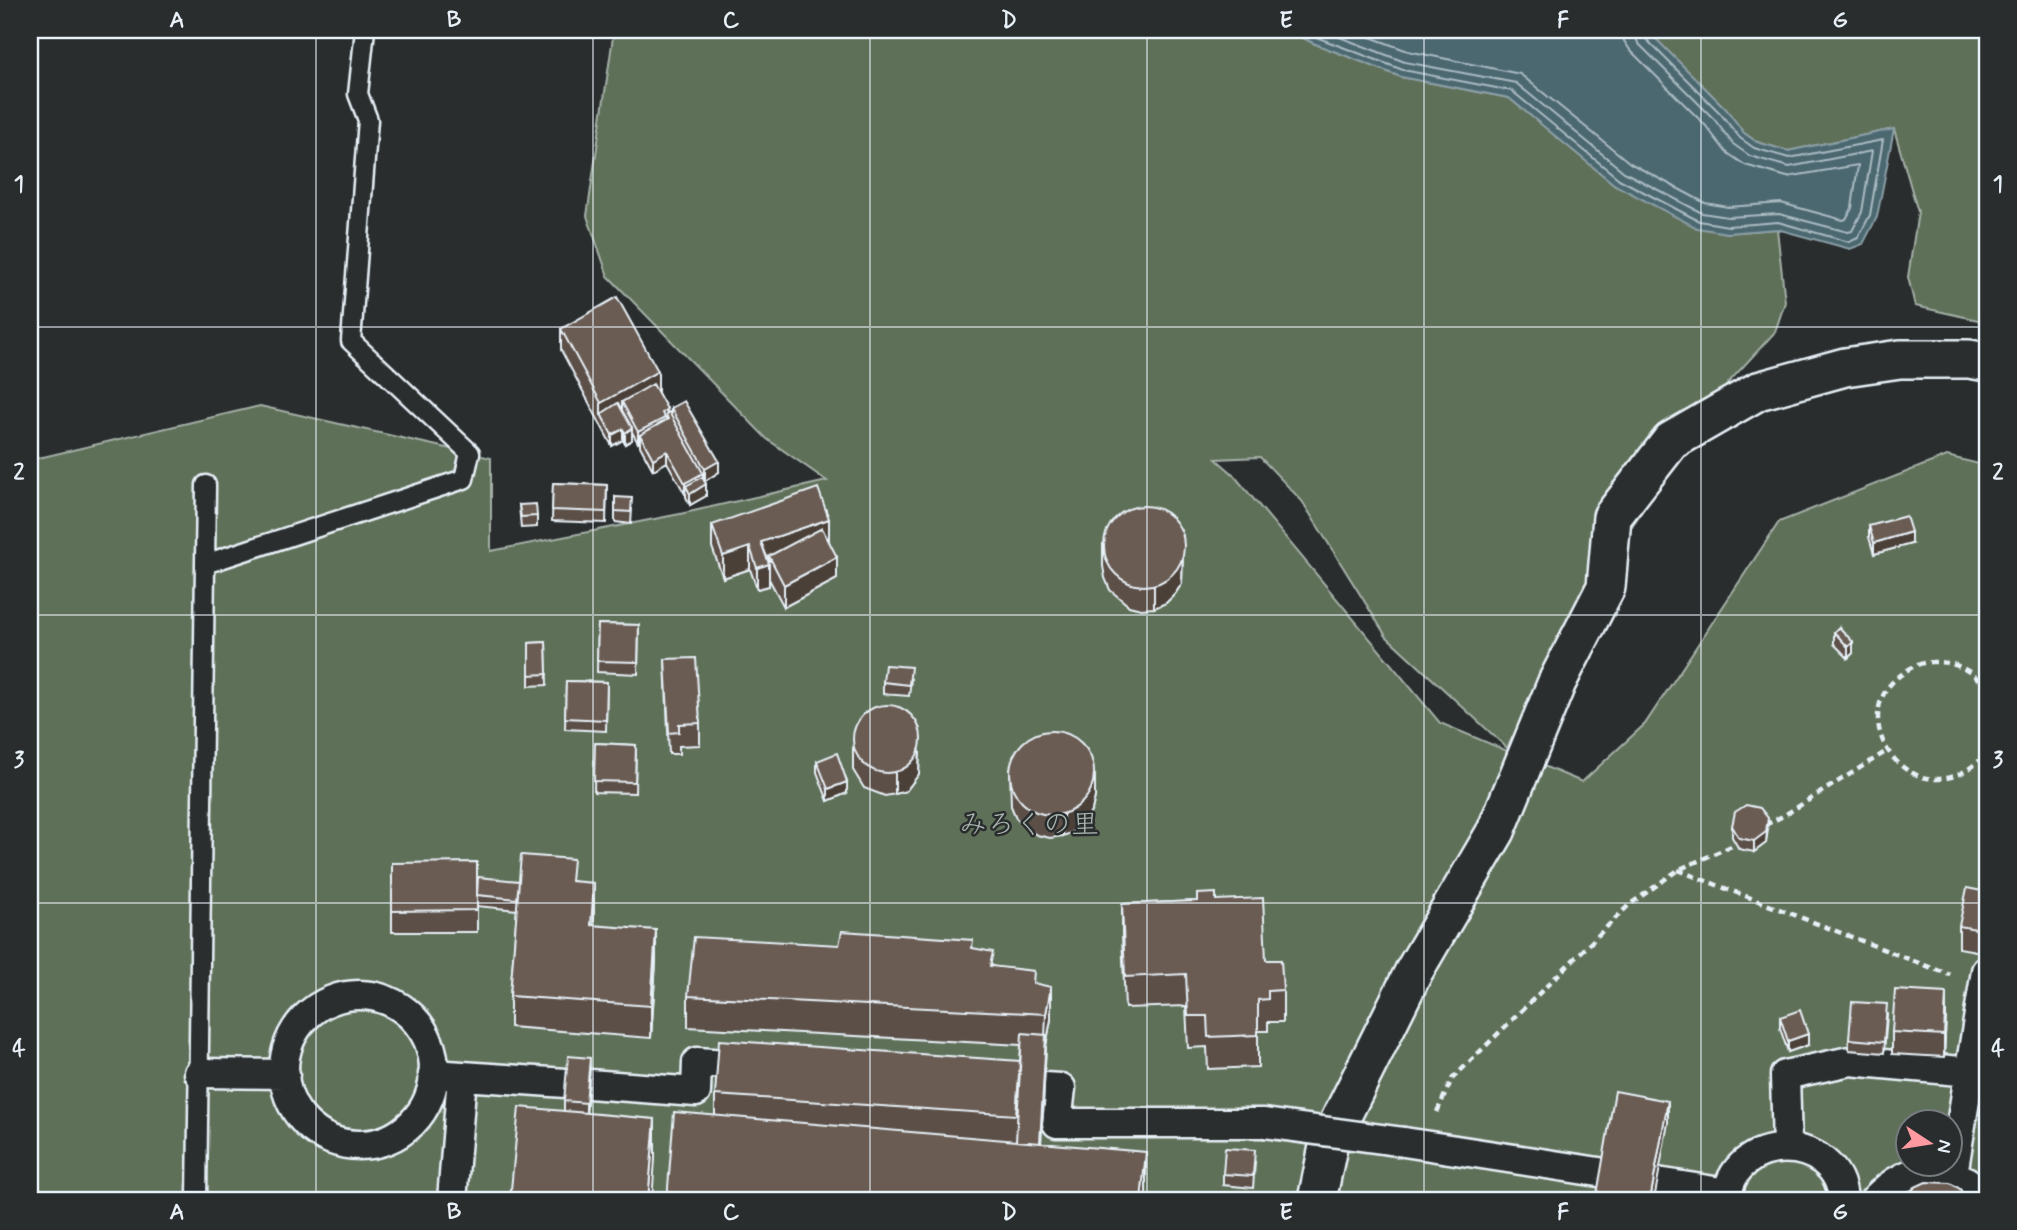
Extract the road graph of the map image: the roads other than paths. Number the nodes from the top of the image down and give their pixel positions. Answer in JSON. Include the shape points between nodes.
{"nodes":[{"id":1,"x":365,"y":30,"type":"edge"},
{"id":2,"x":1987,"y":362,"type":"edge"},
{"id":3,"x":206,"y":485,"type":"dead end"},
{"id":4,"x":205,"y":564,"type":"junction"},
{"id":5,"x":1985,"y":979,"type":"edge"},
{"id":6,"x":778,"y":1068,"type":"edge"},
{"id":7,"x":199,"y":1073,"type":"junction"},
{"id":8,"x":285,"y":1074,"type":"junction"},
{"id":9,"x":433,"y":1074,"type":"junction"},
{"id":10,"x":1979,"y":1074,"type":"edge"},
{"id":11,"x":461,"y":1076,"type":"junction"},
{"id":12,"x":1043,"y":1087,"type":"edge"},
{"id":13,"x":696,"y":1093,"type":"junction"},
{"id":14,"x":695,"y":1120,"type":"edge"},
{"id":15,"x":1965,"y":1128,"type":"edge"},
{"id":16,"x":1787,"y":1147,"type":"junction"},
{"id":17,"x":1605,"y":1172,"type":"edge"},
{"id":18,"x":1901,"y":1178,"type":"edge"},
{"id":19,"x":1961,"y":1178,"type":"edge"},
{"id":20,"x":1657,"y":1182,"type":"edge"},
{"id":21,"x":1727,"y":1197,"type":"edge"},
{"id":22,"x":1987,"y":1198,"type":"edge"},
{"id":23,"x":198,"y":1200,"type":"edge"},
{"id":24,"x":452,"y":1200,"type":"edge"},
{"id":25,"x":1317,"y":1200,"type":"edge"},
{"id":26,"x":1843,"y":1200,"type":"edge"},
{"id":27,"x":1874,"y":1200,"type":"edge"}],
"edges":[{"from":1,"to":4,"type":"lane","via":[[358,94],[368,120],[351,341],[470,453],[464,479]]},
{"from":2,"to":25,"type":"street","via":[[1899,359],[1845,367],[1758,391],[1671,441],[1612,517],[1606,587],[1557,682],[1496,831],[1414,971],[1329,1142]]},
{"from":3,"to":4,"type":"lane"},
{"from":4,"to":7,"type":"lane"},
{"from":5,"to":10,"type":"street"},
{"from":6,"to":13,"type":"street","via":[[697,1062]]},
{"from":7,"to":8,"type":"street"},
{"from":7,"to":23,"type":"lane"},
{"from":8,"to":9,"type":"street","via":[[294,1109],[310,1129],[333,1141],[358,1146],[383,1141],[405,1129],[422,1110]]},
{"from":8,"to":9,"type":"street","via":[[290,1037],[305,1017],[324,1002],[347,995],[372,995],[394,1003],[414,1018],[427,1038]]},
{"from":9,"to":11,"type":"street"},
{"from":10,"to":15,"type":"street"},
{"from":10,"to":16,"type":"street","via":[[1850,1061],[1785,1075]]},
{"from":11,"to":13,"type":"street"},
{"from":11,"to":24,"type":"street"},
{"from":12,"to":17,"type":"street","bridge":true,"via":[[1061,1088],[1054,1135],[1264,1123]]},
{"from":13,"to":14,"type":"street"},
{"from":16,"to":21,"type":"street","via":[[1767,1150],[1749,1160],[1735,1175]]},
{"from":16,"to":26,"type":"street","via":[[1825,1163],[1836,1177]]},
{"from":18,"to":27,"type":"street"},
{"from":19,"to":22,"type":"street"},
{"from":20,"to":21,"type":"street"}]}
